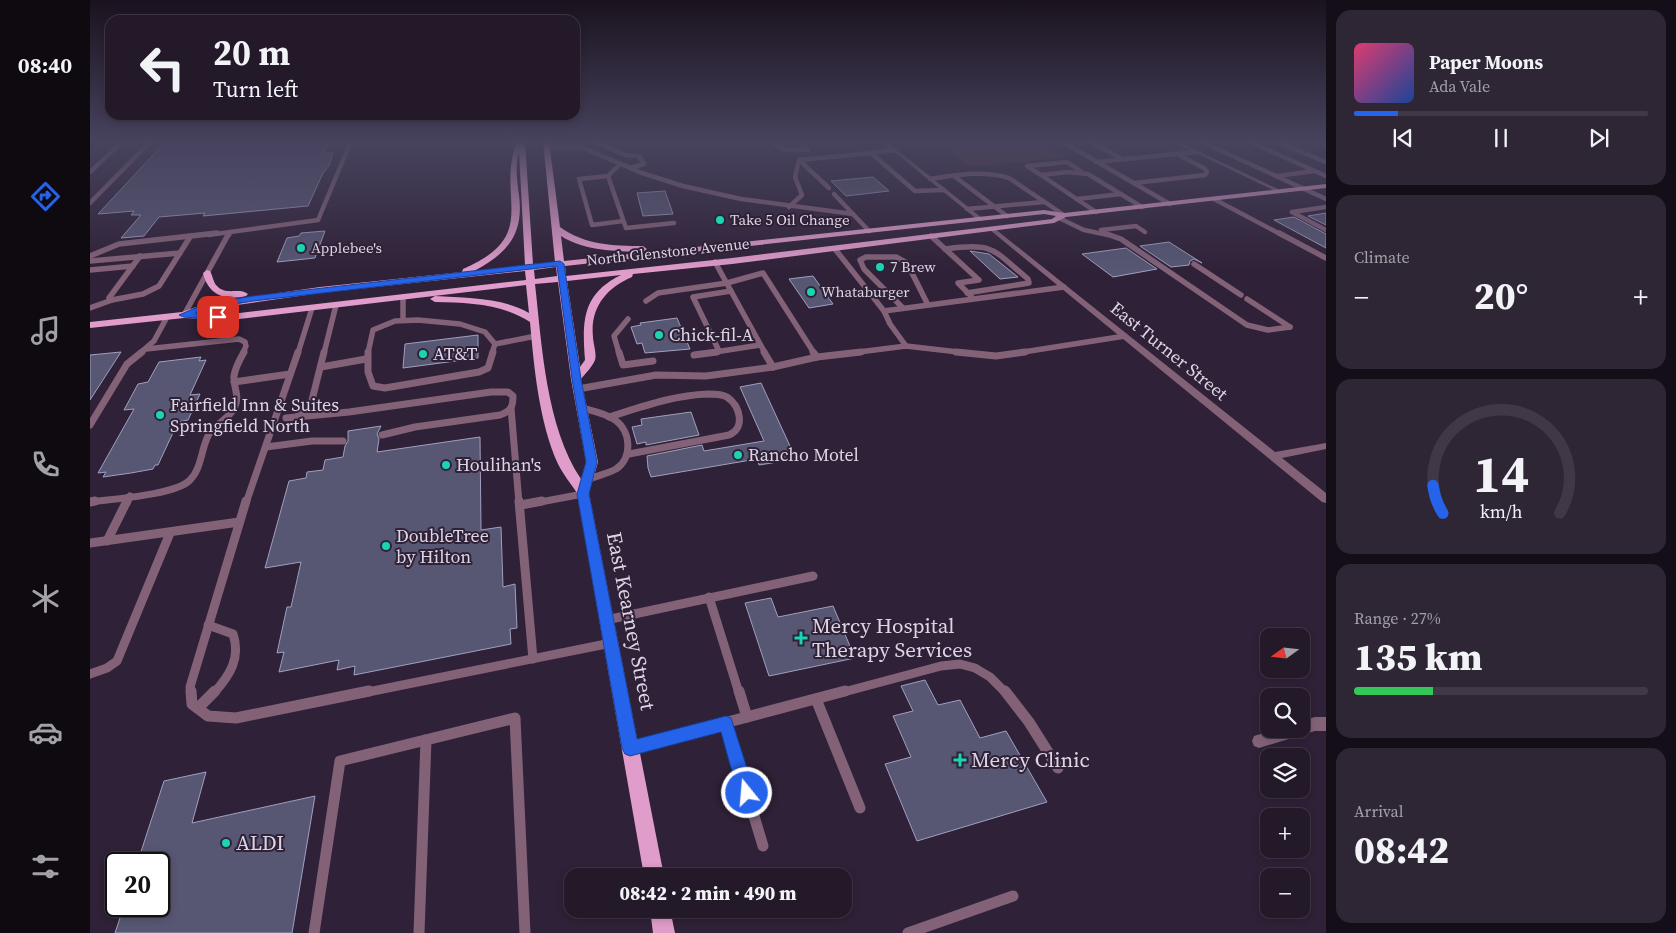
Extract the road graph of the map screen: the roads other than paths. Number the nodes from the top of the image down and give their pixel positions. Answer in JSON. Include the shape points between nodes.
{"nodes":[{"id":1,"x":108,"y":185,"type":"edge"},
{"id":2,"x":333,"y":185,"type":"edge"},
{"id":3,"x":515,"y":185,"type":"edge"},
{"id":4,"x":524,"y":185,"type":"edge"},
{"id":5,"x":552,"y":185,"type":"edge"},
{"id":6,"x":581,"y":185,"type":"edge"},
{"id":7,"x":611,"y":185,"type":"edge"},
{"id":8,"x":680,"y":185,"type":"edge"},
{"id":9,"x":798,"y":185,"type":"edge"},
{"id":10,"x":825,"y":185,"type":"edge"},
{"id":11,"x":908,"y":185,"type":"edge"},
{"id":12,"x":937,"y":185,"type":"edge"},
{"id":13,"x":965,"y":185,"type":"edge"},
{"id":14,"x":1019,"y":185,"type":"edge"},
{"id":15,"x":1055,"y":185,"type":"edge"},
{"id":16,"x":1104,"y":185,"type":"edge"},
{"id":17,"x":1137,"y":185,"type":"edge"},
{"id":18,"x":1264,"y":185,"type":"edge"},
{"id":19,"x":1295,"y":185,"type":"edge"},
{"id":20,"x":1326,"y":186,"type":"edge"},
{"id":21,"x":829,"y":188,"type":"dead end"},
{"id":22,"x":1303,"y":188,"type":"junction"},
{"id":23,"x":944,"y":190,"type":"junction"},
{"id":24,"x":1278,"y":191,"type":"junction"},
{"id":25,"x":834,"y":194,"type":"dead end"},
{"id":26,"x":1121,"y":194,"type":"junction"},
{"id":27,"x":1077,"y":199,"type":"junction"},
{"id":28,"x":1214,"y":199,"type":"junction"},
{"id":29,"x":1326,"y":199,"type":"edge"},
{"id":30,"x":1044,"y":202,"type":"junction"},
{"id":31,"x":90,"y":203,"type":"edge"},
{"id":32,"x":1170,"y":204,"type":"junction"},
{"id":33,"x":789,"y":206,"type":"junction"},
{"id":34,"x":994,"y":206,"type":"junction"},
{"id":35,"x":1142,"y":207,"type":"junction"},
{"id":36,"x":1326,"y":207,"type":"edge"},
{"id":37,"x":967,"y":209,"type":"junction"},
{"id":38,"x":1044,"y":212,"type":"junction"},
{"id":39,"x":1096,"y":212,"type":"junction"},
{"id":40,"x":853,"y":214,"type":"junction"},
{"id":41,"x":1007,"y":216,"type":"junction"},
{"id":42,"x":1061,"y":217,"type":"junction"},
{"id":43,"x":980,"y":219,"type":"junction"},
{"id":44,"x":623,"y":221,"type":"junction"},
{"id":45,"x":674,"y":223,"type":"dead end"},
{"id":46,"x":557,"y":229,"type":"junction"},
{"id":47,"x":992,"y":229,"type":"junction"},
{"id":48,"x":1326,"y":230,"type":"edge"},
{"id":49,"x":869,"y":231,"type":"junction"},
{"id":50,"x":1096,"y":231,"type":"junction"},
{"id":51,"x":230,"y":232,"type":"junction"},
{"id":52,"x":1145,"y":232,"type":"dead end"},
{"id":53,"x":844,"y":234,"type":"junction"},
{"id":54,"x":931,"y":236,"type":"junction"},
{"id":55,"x":190,"y":237,"type":"junction"},
{"id":56,"x":904,"y":239,"type":"junction"},
{"id":57,"x":835,"y":248,"type":"junction"},
{"id":58,"x":945,"y":249,"type":"junction"},
{"id":59,"x":180,"y":253,"type":"junction"},
{"id":60,"x":90,"y":256,"type":"edge"},
{"id":61,"x":140,"y":256,"type":"junction"},
{"id":62,"x":1326,"y":258,"type":"edge"},
{"id":63,"x":90,"y":261,"type":"edge"},
{"id":64,"x":715,"y":262,"type":"junction"},
{"id":65,"x":560,"y":264,"type":"junction"},
{"id":66,"x":1194,"y":264,"type":"dead end"},
{"id":67,"x":133,"y":266,"type":"junction"},
{"id":68,"x":529,"y":267,"type":"junction"},
{"id":69,"x":658,"y":268,"type":"junction"},
{"id":70,"x":90,"y":270,"type":"edge"},
{"id":71,"x":207,"y":273,"type":"junction"},
{"id":72,"x":447,"y":276,"type":"junction"},
{"id":73,"x":563,"y":278,"type":"junction"},
{"id":74,"x":530,"y":282,"type":"junction"},
{"id":75,"x":727,"y":283,"type":"junction"},
{"id":76,"x":360,"y":285,"type":"junction"},
{"id":77,"x":1064,"y":287,"type":"junction"},
{"id":78,"x":731,"y":291,"type":"junction"},
{"id":79,"x":967,"y":293,"type":"junction"},
{"id":80,"x":1241,"y":295,"type":"dead end"},
{"id":81,"x":403,"y":297,"type":"junction"},
{"id":82,"x":974,"y":299,"type":"junction"},
{"id":83,"x":1247,"y":299,"type":"dead end"},
{"id":84,"x":112,"y":300,"type":"junction"},
{"id":85,"x":646,"y":301,"type":"dead end"},
{"id":86,"x":336,"y":305,"type":"junction"},
{"id":87,"x":928,"y":305,"type":"junction"},
{"id":88,"x":90,"y":308,"type":"edge"},
{"id":89,"x":312,"y":308,"type":"junction"},
{"id":90,"x":903,"y":308,"type":"junction"},
{"id":91,"x":884,"y":311,"type":"junction"},
{"id":92,"x":184,"y":315,"type":"junction"},
{"id":93,"x":167,"y":316,"type":"junction"},
{"id":94,"x":628,"y":319,"type":"dead end"},
{"id":95,"x":403,"y":320,"type":"junction"},
{"id":96,"x":534,"y":320,"type":"junction"},
{"id":97,"x":90,"y":326,"type":"edge"},
{"id":98,"x":536,"y":336,"type":"junction"},
{"id":99,"x":1125,"y":336,"type":"junction"},
{"id":100,"x":495,"y":344,"type":"junction"},
{"id":101,"x":760,"y":345,"type":"junction"},
{"id":102,"x":906,"y":346,"type":"junction"},
{"id":103,"x":146,"y":349,"type":"junction"},
{"id":104,"x":719,"y":351,"type":"junction"},
{"id":105,"x":694,"y":355,"type":"dead end"},
{"id":106,"x":818,"y":357,"type":"junction"},
{"id":107,"x":366,"y":359,"type":"junction"},
{"id":108,"x":654,"y":361,"type":"dead end"},
{"id":109,"x":321,"y":367,"type":"junction"},
{"id":110,"x":772,"y":367,"type":"junction"},
{"id":111,"x":290,"y":374,"type":"junction"},
{"id":112,"x":234,"y":382,"type":"junction"},
{"id":113,"x":577,"y":384,"type":"junction"},
{"id":114,"x":512,"y":408,"type":"junction"},
{"id":115,"x":582,"y":408,"type":"junction"},
{"id":116,"x":282,"y":416,"type":"junction"},
{"id":117,"x":609,"y":417,"type":"junction"},
{"id":118,"x":90,"y":425,"type":"edge"},
{"id":119,"x":382,"y":436,"type":"dead end"},
{"id":120,"x":343,"y":441,"type":"dead end"},
{"id":121,"x":1326,"y":446,"type":"edge"},
{"id":122,"x":266,"y":447,"type":"junction"},
{"id":123,"x":629,"y":454,"type":"junction"},
{"id":124,"x":1273,"y":456,"type":"junction"},
{"id":125,"x":584,"y":489,"type":"junction"},
{"id":126,"x":130,"y":496,"type":"junction"},
{"id":127,"x":1326,"y":499,"type":"edge"},
{"id":128,"x":90,"y":502,"type":"edge"},
{"id":129,"x":521,"y":506,"type":"junction"},
{"id":130,"x":239,"y":522,"type":"junction"},
{"id":131,"x":170,"y":533,"type":"junction"},
{"id":132,"x":107,"y":541,"type":"junction"},
{"id":133,"x":90,"y":544,"type":"edge"},
{"id":134,"x":812,"y":576,"type":"dead end"},
{"id":135,"x":709,"y":597,"type":"junction"},
{"id":136,"x":606,"y":620,"type":"junction"},
{"id":137,"x":208,"y":625,"type":"junction"},
{"id":138,"x":611,"y":643,"type":"junction"},
{"id":139,"x":533,"y":659,"type":"junction"},
{"id":140,"x":90,"y":674,"type":"edge"},
{"id":141,"x":816,"y":699,"type":"junction"},
{"id":142,"x":198,"y":708,"type":"junction"},
{"id":143,"x":747,"y":717,"type":"junction"},
{"id":144,"x":726,"y":723,"type":"junction"},
{"id":145,"x":1326,"y":724,"type":"edge"},
{"id":146,"x":1310,"y":725,"type":"edge"},
{"id":147,"x":1268,"y":738,"type":"edge"},
{"id":148,"x":426,"y":740,"type":"junction"},
{"id":149,"x":1259,"y":741,"type":"dead end"},
{"id":150,"x":630,"y":748,"type":"junction"},
{"id":151,"x":1058,"y":768,"type":"dead end"},
{"id":152,"x":860,"y":808,"type":"dead end"},
{"id":153,"x":763,"y":846,"type":"dead end"},
{"id":154,"x":652,"y":868,"type":"edge"},
{"id":155,"x":1013,"y":896,"type":"dead end"},
{"id":156,"x":662,"y":918,"type":"edge"},
{"id":157,"x":314,"y":933,"type":"edge"},
{"id":158,"x":419,"y":933,"type":"edge"},
{"id":159,"x":524,"y":933,"type":"edge"},
{"id":160,"x":664,"y":933,"type":"edge"},
{"id":161,"x":908,"y":933,"type":"edge"}],
"edges":[{"from":1,"to":31,"type":"lane"},
{"from":2,"to":51,"type":"lane","via":[[318,220]]},
{"from":3,"to":72,"type":"main road","via":[[517,218],[513,234],[502,248],[480,264]]},
{"from":4,"to":68,"type":"main road","name":"East Kearney Street"},
{"from":5,"to":46,"type":"main road","name":"East Kearney Street"},
{"from":6,"to":44,"type":"lane","via":[[592,224]]},
{"from":7,"to":44,"type":"lane"},
{"from":8,"to":33,"type":"lane"},
{"from":9,"to":33,"type":"lane","via":[[802,196]]},
{"from":10,"to":21,"type":"lane"},
{"from":11,"to":23,"type":"lane","via":[[916,191]]},
{"from":12,"to":23,"type":"street"},
{"from":13,"to":34,"type":"lane"},
{"from":14,"to":30,"type":"lane"},
{"from":15,"to":27,"type":"lane"},
{"from":16,"to":26,"type":"lane"},
{"from":17,"to":32,"type":"lane"},
{"from":18,"to":24,"type":"street"},
{"from":19,"to":22,"type":"lane"},
{"from":20,"to":22,"type":"main road","name":"North Glenstone Avenue"},
{"from":22,"to":24,"type":"main road","name":"North Glenstone Avenue"},
{"from":22,"to":29,"type":"lane"},
{"from":23,"to":37,"type":"street"},
{"from":24,"to":28,"type":"main road","name":"North Glenstone Avenue"},
{"from":25,"to":40,"type":"lane"},
{"from":26,"to":27,"type":"lane"},
{"from":26,"to":35,"type":"lane"},
{"from":27,"to":39,"type":"lane"},
{"from":28,"to":32,"type":"main road","name":"North Glenstone Avenue"},
{"from":28,"to":62,"type":"lane"},
{"from":30,"to":34,"type":"lane"},
{"from":30,"to":42,"type":"lane"},
{"from":32,"to":35,"type":"main road","name":"North Glenstone Avenue"},
{"from":33,"to":40,"type":"lane"},
{"from":34,"to":37,"type":"lane"},
{"from":34,"to":41,"type":"lane"},
{"from":35,"to":39,"type":"main road","name":"North Glenstone Avenue"},
{"from":36,"to":48,"type":"lane","via":[[1292,212]]},
{"from":37,"to":43,"type":"street"},
{"from":38,"to":41,"type":"main road","name":"North Glenstone Avenue"},
{"from":38,"to":42,"type":"main road","name":"North Glenstone Avenue"},
{"from":38,"to":47,"type":"main road","via":[[1036,218],[996,224]]},
{"from":39,"to":42,"type":"main road","name":"North Glenstone Avenue"},
{"from":40,"to":49,"type":"lane"},
{"from":41,"to":43,"type":"main road","name":"North Glenstone Avenue"},
{"from":42,"to":47,"type":"main road","name":"North Glenstone Avenue","via":[[1054,222]]},
{"from":42,"to":50,"type":"lane","via":[[1084,230]]},
{"from":43,"to":49,"type":"main road","name":"North Glenstone Avenue"},
{"from":43,"to":56,"type":"main road","via":[[972,225],[912,233]]},
{"from":44,"to":45,"type":"lane","via":[[626,228]]},
{"from":46,"to":53,"type":"main road","via":[[576,241],[641,249],[788,234]]},
{"from":46,"to":65,"type":"main road","name":"East Kearney Street"},
{"from":47,"to":54,"type":"main road","name":"North Glenstone Avenue"},
{"from":47,"to":77,"type":"street","name":"East Turner Street"},
{"from":49,"to":53,"type":"main road","name":"North Glenstone Avenue"},
{"from":50,"to":52,"type":"lane","via":[[1136,226]]},
{"from":50,"to":83,"type":"lane","via":[[1121,239],[1247,325],[1258,330],[1290,327]]},
{"from":51,"to":55,"type":"lane"},
{"from":51,"to":71,"type":"lane"},
{"from":53,"to":65,"type":"main road","name":"North Glenstone Avenue"},
{"from":54,"to":56,"type":"main road","name":"North Glenstone Avenue"},
{"from":54,"to":58,"type":"lane"},
{"from":55,"to":59,"type":"lane"},
{"from":55,"to":60,"type":"lane","via":[[118,244]]},
{"from":56,"to":57,"type":"main road","name":"North Glenstone Avenue"},
{"from":57,"to":64,"type":"main road","name":"North Glenstone Avenue"},
{"from":57,"to":91,"type":"lane"},
{"from":58,"to":79,"type":"lane","via":[[979,280],[958,283]]},
{"from":58,"to":79,"type":"lane","via":[[978,244],[991,248],[1029,283]]},
{"from":59,"to":61,"type":"lane"},
{"from":59,"to":84,"type":"lane","via":[[159,286],[134,297]]},
{"from":61,"to":63,"type":"lane"},
{"from":61,"to":67,"type":"lane"},
{"from":64,"to":69,"type":"main road","name":"North Glenstone Avenue"},
{"from":64,"to":75,"type":"lane"},
{"from":65,"to":68,"type":"main road","name":"North Glenstone Avenue"},
{"from":65,"to":73,"type":"main road","name":"East Kearney Street"},
{"from":66,"to":80,"type":"lane"},
{"from":67,"to":70,"type":"lane"},
{"from":67,"to":84,"type":"lane","via":[[109,298]]},
{"from":68,"to":72,"type":"main road","name":"North Glenstone Avenue"},
{"from":68,"to":74,"type":"main road","name":"East Kearney Street"},
{"from":69,"to":73,"type":"main road","name":"North Glenstone Avenue"},
{"from":69,"to":113,"type":"main road","via":[[621,278],[600,294],[588,318],[590,360]]},
{"from":71,"to":76,"type":"main road","via":[[211,287],[227,294]]},
{"from":71,"to":92,"type":"lane"},
{"from":72,"to":76,"type":"main road","name":"North Glenstone Avenue"},
{"from":73,"to":74,"type":"main road","name":"North Glenstone Avenue"},
{"from":73,"to":113,"type":"main road","name":"East Kearney Street"},
{"from":74,"to":81,"type":"main road","name":"North Glenstone Avenue"},
{"from":74,"to":96,"type":"main road","name":"East Kearney Street"},
{"from":75,"to":78,"type":"lane"},
{"from":75,"to":85,"type":"lane","via":[[658,293]]},
{"from":75,"to":106,"type":"lane","via":[[763,273]]},
{"from":76,"to":92,"type":"main road","name":"North Glenstone Avenue","via":[[208,306]]},
{"from":77,"to":82,"type":"lane"},
{"from":77,"to":99,"type":"street","name":"East Turner Street"},
{"from":78,"to":101,"type":"lane"},
{"from":78,"to":104,"type":"lane","via":[[692,297]]},
{"from":79,"to":82,"type":"lane"},
{"from":81,"to":86,"type":"main road","name":"North Glenstone Avenue"},
{"from":81,"to":95,"type":"lane"},
{"from":81,"to":96,"type":"main road","via":[[490,303],[520,311]]},
{"from":82,"to":87,"type":"lane"},
{"from":84,"to":88,"type":"lane"},
{"from":86,"to":89,"type":"main road","name":"North Glenstone Avenue"},
{"from":86,"to":109,"type":"lane"},
{"from":87,"to":90,"type":"lane"},
{"from":87,"to":90,"type":"lane","via":[[908,263],[896,257],[860,260],[864,269]]},
{"from":89,"to":92,"type":"main road","name":"North Glenstone Avenue","via":[[231,317]]},
{"from":89,"to":111,"type":"lane"},
{"from":90,"to":91,"type":"lane"},
{"from":91,"to":102,"type":"lane"},
{"from":92,"to":93,"type":"main road","name":"North Glenstone Avenue"},
{"from":93,"to":97,"type":"main road","name":"North Glenstone Avenue"},
{"from":93,"to":103,"type":"lane"},
{"from":94,"to":108,"type":"lane","via":[[614,336],[623,365]]},
{"from":95,"to":100,"type":"lane","via":[[460,324],[485,332]]},
{"from":95,"to":107,"type":"lane","via":[[373,330]]},
{"from":96,"to":98,"type":"main road","name":"East Kearney Street"},
{"from":98,"to":100,"type":"lane"},
{"from":98,"to":125,"type":"main road","name":"East Kearney Street","via":[[554,438],[564,466]]},
{"from":99,"to":102,"type":"lane","via":[[996,356]]},
{"from":99,"to":124,"type":"street","name":"East Turner Street"},
{"from":100,"to":107,"type":"lane","via":[[488,368],[479,372],[385,388],[373,386],[368,377]]},
{"from":101,"to":104,"type":"lane"},
{"from":101,"to":110,"type":"lane"},
{"from":102,"to":106,"type":"lane"},
{"from":103,"to":112,"type":"lane","via":[[239,339],[246,346]]},
{"from":103,"to":118,"type":"lane","via":[[127,364]]},
{"from":104,"to":105,"type":"lane"},
{"from":106,"to":110,"type":"lane"},
{"from":107,"to":109,"type":"lane"},
{"from":109,"to":116,"type":"lane","via":[[310,408],[302,414]]},
{"from":110,"to":113,"type":"lane","via":[[706,376],[656,376]]},
{"from":111,"to":112,"type":"lane"},
{"from":111,"to":116,"type":"lane"},
{"from":112,"to":126,"type":"lane","via":[[238,399],[234,409],[208,435],[188,482]]},
{"from":113,"to":115,"type":"main road","name":"East Kearney Street"},
{"from":114,"to":116,"type":"lane","via":[[513,396],[502,391],[329,415]]},
{"from":114,"to":119,"type":"lane","via":[[500,415],[415,427]]},
{"from":114,"to":129,"type":"lane"},
{"from":115,"to":117,"type":"lane"},
{"from":115,"to":125,"type":"main road","name":"East Kearney Street","via":[[592,462]]},
{"from":116,"to":122,"type":"lane"},
{"from":117,"to":123,"type":"lane","via":[[624,430]]},
{"from":117,"to":123,"type":"lane","via":[[693,395],[714,393],[731,401],[738,415],[738,430],[729,436]]},
{"from":120,"to":122,"type":"lane"},
{"from":121,"to":124,"type":"street"},
{"from":122,"to":130,"type":"lane"},
{"from":123,"to":125,"type":"lane","via":[[615,470]]},
{"from":124,"to":127,"type":"street","name":"East Turner Street"},
{"from":125,"to":129,"type":"lane"},
{"from":125,"to":136,"type":"main road","name":"East Kearney Street"},
{"from":126,"to":128,"type":"lane"},
{"from":126,"to":132,"type":"lane"},
{"from":129,"to":139,"type":"lane"},
{"from":130,"to":131,"type":"lane"},
{"from":130,"to":137,"type":"lane"},
{"from":131,"to":132,"type":"lane"},
{"from":131,"to":140,"type":"lane","via":[[117,661]]},
{"from":132,"to":133,"type":"lane"},
{"from":134,"to":135,"type":"lane"},
{"from":135,"to":136,"type":"lane"},
{"from":135,"to":143,"type":"lane"},
{"from":136,"to":138,"type":"main road","name":"East Kearney Street"},
{"from":137,"to":142,"type":"lane","via":[[190,687],[192,704]]},
{"from":137,"to":142,"type":"lane","via":[[233,634],[238,644],[231,671],[219,689]]},
{"from":138,"to":139,"type":"lane"},
{"from":138,"to":150,"type":"main road","name":"East Kearney Street"},
{"from":139,"to":142,"type":"lane","via":[[236,718],[208,716]]},
{"from":141,"to":143,"type":"lane"},
{"from":141,"to":151,"type":"lane","via":[[941,666],[961,664],[979,670],[1011,697]]},
{"from":141,"to":152,"type":"lane"},
{"from":143,"to":144,"type":"lane"},
{"from":144,"to":150,"type":"lane"},
{"from":144,"to":153,"type":"lane"},
{"from":145,"to":146,"type":"street"},
{"from":147,"to":149,"type":"street"},
{"from":148,"to":157,"type":"lane","via":[[340,762]]},
{"from":148,"to":158,"type":"lane"},
{"from":148,"to":159,"type":"lane","via":[[515,718]]},
{"from":150,"to":154,"type":"main road","name":"East Kearney Street"},
{"from":155,"to":161,"type":"lane"},
{"from":156,"to":160,"type":"main road"}]}
